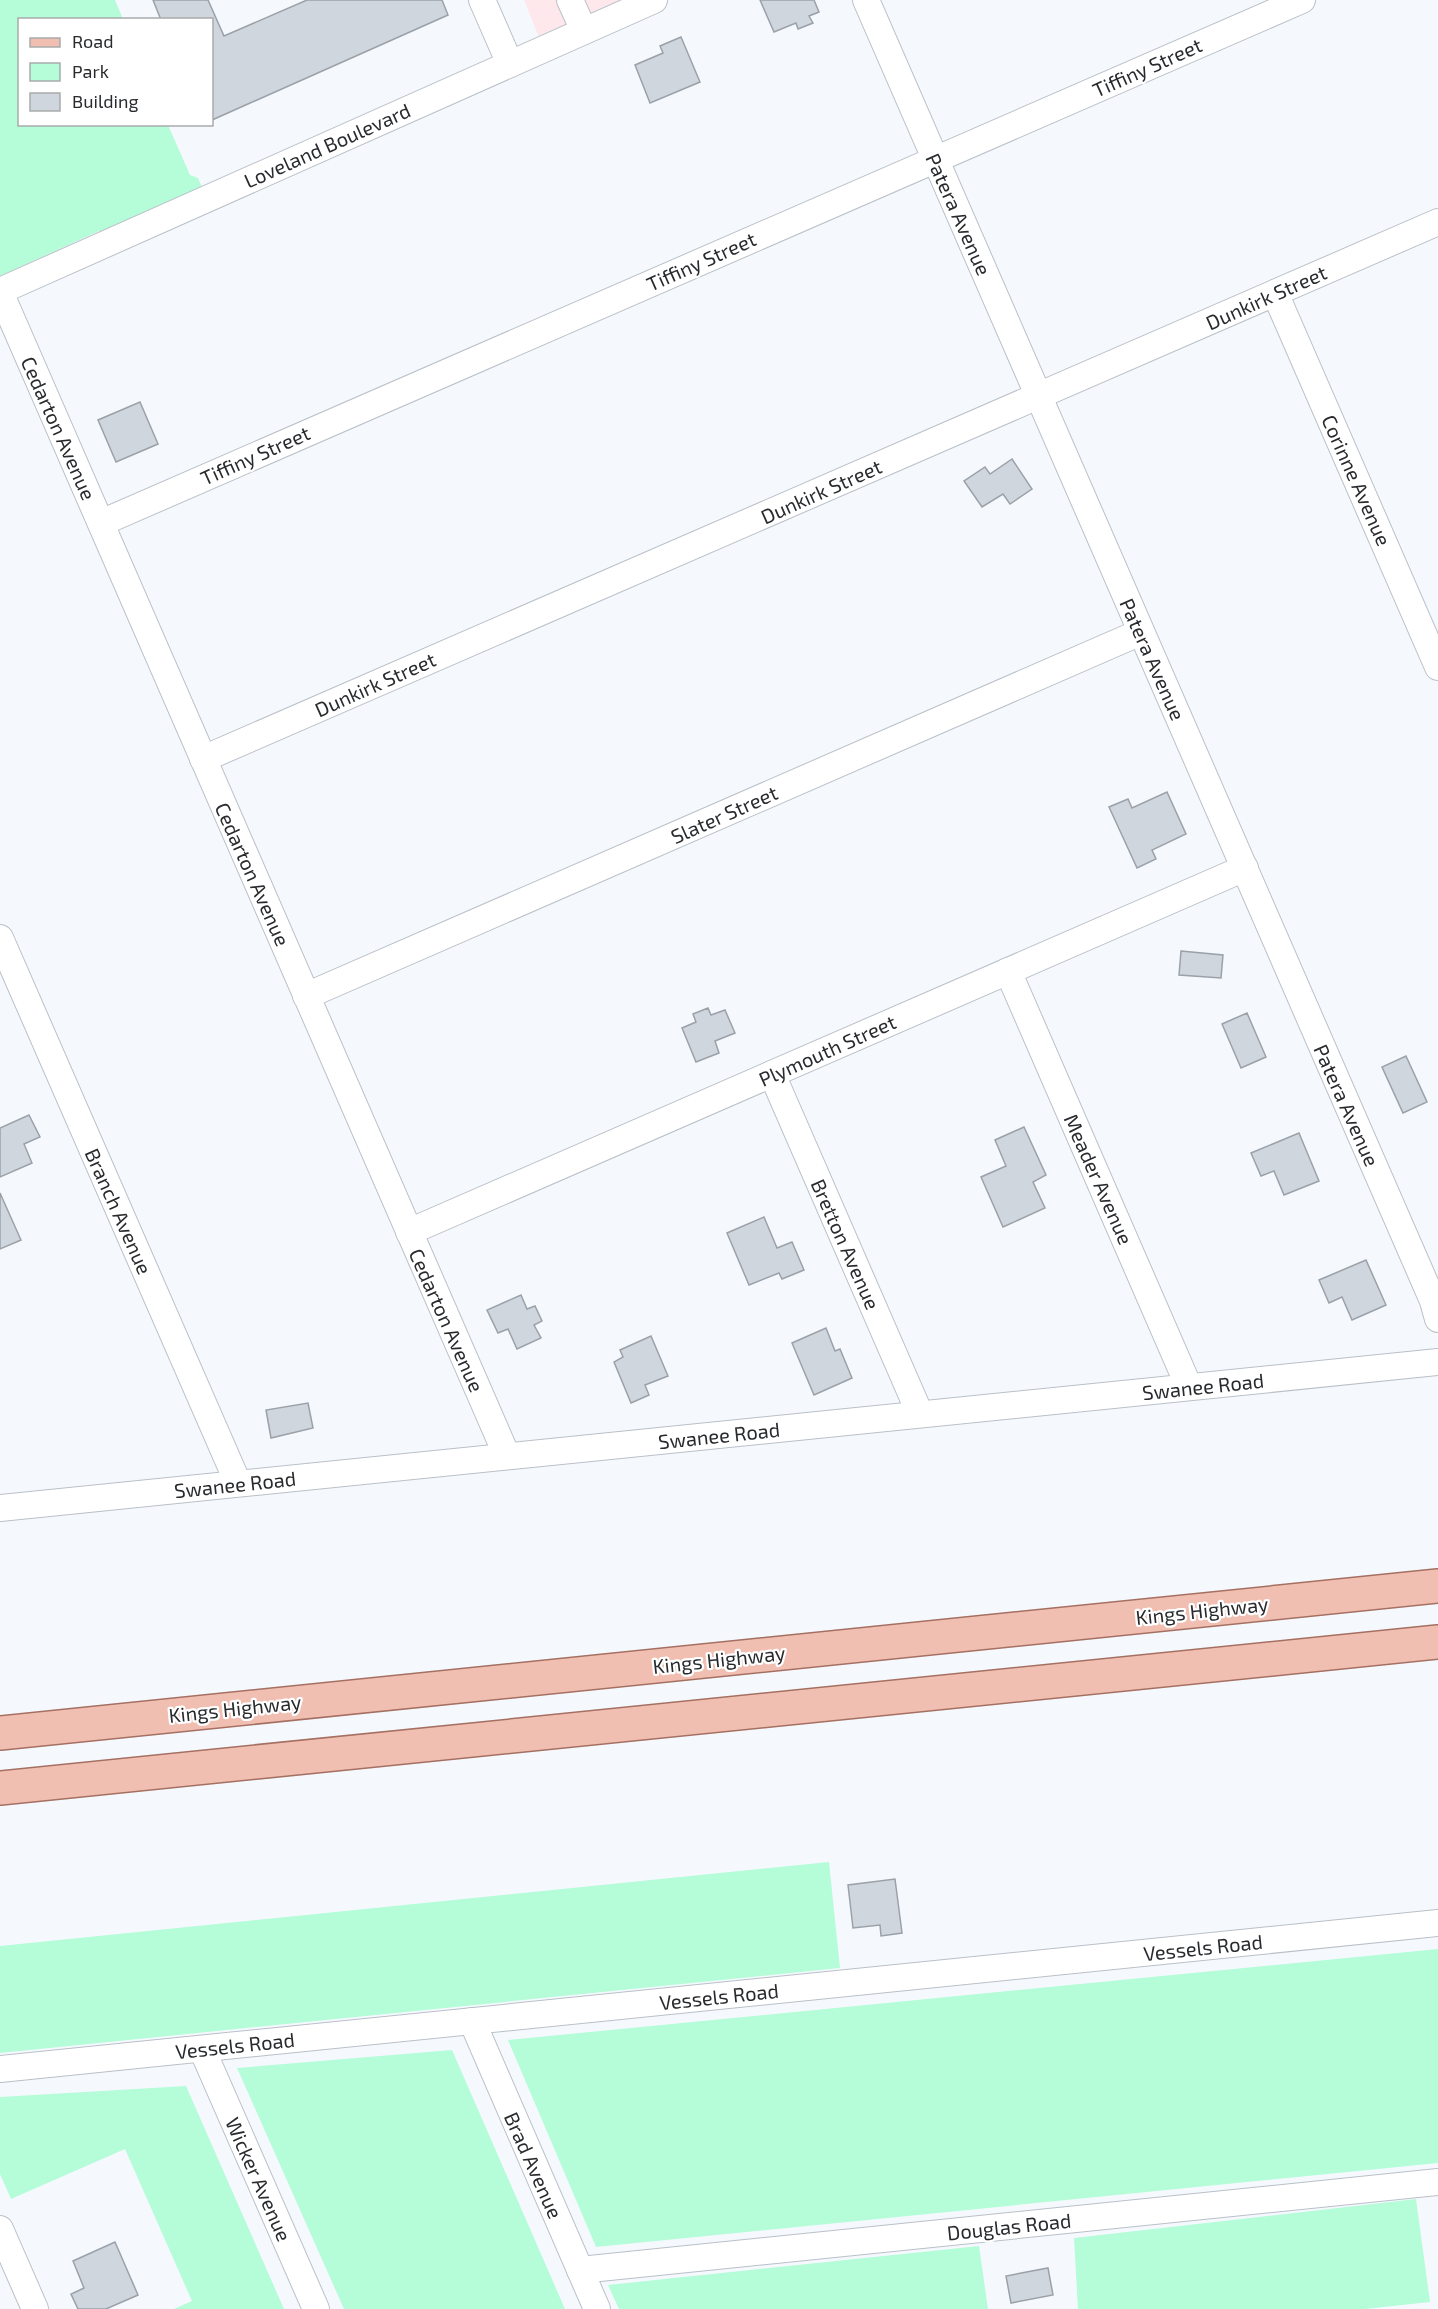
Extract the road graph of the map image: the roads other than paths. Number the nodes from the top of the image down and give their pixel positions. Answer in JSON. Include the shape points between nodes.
{"nodes":[{"id":1,"x":482,"y":0,"type":"edge"},
{"id":2,"x":570,"y":0,"type":"edge"},
{"id":3,"x":654,"y":0,"type":"edge"},
{"id":4,"x":866,"y":0,"type":"edge"},
{"id":5,"x":1302,"y":0,"type":"edge"},
{"id":6,"x":584,"y":31,"type":"junction"},
{"id":7,"x":510,"y":64,"type":"junction"},
{"id":8,"x":936,"y":159,"type":"junction"},
{"id":9,"x":1438,"y":222,"type":"edge"},
{"id":10,"x":0,"y":291,"type":"edge"},
{"id":11,"x":1275,"y":293,"type":"junction"},
{"id":12,"x":1039,"y":396,"type":"junction"},
{"id":13,"x":100,"y":523,"type":"junction"},
{"id":14,"x":1142,"y":632,"type":"junction"},
{"id":15,"x":1438,"y":667,"type":"edge"},
{"id":16,"x":203,"y":759,"type":"junction"},
{"id":17,"x":1245,"y":868,"type":"junction"},
{"id":18,"x":0,"y":938,"type":"edge"},
{"id":19,"x":1008,"y":971,"type":"junction"},
{"id":20,"x":306,"y":996,"type":"junction"},
{"id":21,"x":772,"y":1074,"type":"junction"},
{"id":22,"x":409,"y":1232,"type":"junction"},
{"id":23,"x":1438,"y":1320,"type":"edge"},
{"id":24,"x":1438,"y":1362,"type":"edge"},
{"id":25,"x":1189,"y":1387,"type":"junction"},
{"id":26,"x":920,"y":1414,"type":"junction"},
{"id":27,"x":507,"y":1456,"type":"junction"},
{"id":28,"x":238,"y":1483,"type":"junction"},
{"id":29,"x":0,"y":1508,"type":"edge"},
{"id":30,"x":1438,"y":1586,"type":"edge"},
{"id":31,"x":1438,"y":1642,"type":"edge"},
{"id":32,"x":0,"y":1733,"type":"edge"},
{"id":33,"x":0,"y":1788,"type":"edge"},
{"id":34,"x":1438,"y":1923,"type":"edge"},
{"id":35,"x":472,"y":2021,"type":"junction"},
{"id":36,"x":202,"y":2049,"type":"junction"},
{"id":37,"x":0,"y":2069,"type":"edge"},
{"id":38,"x":1438,"y":2182,"type":"edge"},
{"id":39,"x":0,"y":2229,"type":"edge"},
{"id":40,"x":580,"y":2270,"type":"junction"},
{"id":41,"x":35,"y":2309,"type":"edge"},
{"id":42,"x":316,"y":2309,"type":"edge"},
{"id":43,"x":597,"y":2309,"type":"edge"}],
"edges":[{"from":1,"to":7,"type":"street"},
{"from":2,"to":6,"type":"street"},
{"from":3,"to":6,"type":"street","name":"Loveland Boulevard"},
{"from":4,"to":8,"type":"street","name":"Patera Avenue"},
{"from":5,"to":8,"type":"street","name":"Tiffiny Street"},
{"from":6,"to":7,"type":"street","name":"Loveland Boulevard"},
{"from":7,"to":10,"type":"street","name":"Loveland Boulevard"},
{"from":8,"to":12,"type":"street","name":"Patera Avenue"},
{"from":8,"to":13,"type":"street","name":"Tiffiny Street"},
{"from":9,"to":11,"type":"street","name":"Dunkirk Street"},
{"from":10,"to":13,"type":"street","name":"Cedarton Avenue"},
{"from":11,"to":12,"type":"street","name":"Dunkirk Street"},
{"from":11,"to":15,"type":"street","name":"Corinne Avenue"},
{"from":12,"to":14,"type":"street","name":"Patera Avenue"},
{"from":12,"to":16,"type":"street","name":"Dunkirk Street"},
{"from":13,"to":16,"type":"street","name":"Cedarton Avenue"},
{"from":14,"to":17,"type":"street","name":"Patera Avenue"},
{"from":14,"to":20,"type":"street","name":"Slater Street"},
{"from":16,"to":20,"type":"street","name":"Cedarton Avenue"},
{"from":17,"to":19,"type":"street","name":"Plymouth Street"},
{"from":17,"to":23,"type":"street","name":"Patera Avenue"},
{"from":18,"to":28,"type":"street","name":"Branch Avenue"},
{"from":19,"to":21,"type":"street","name":"Plymouth Street"},
{"from":19,"to":25,"type":"street","name":"Meader Avenue"},
{"from":20,"to":22,"type":"street","name":"Cedarton Avenue"},
{"from":21,"to":22,"type":"street","name":"Plymouth Street"},
{"from":21,"to":26,"type":"street","name":"Bretton Avenue"},
{"from":22,"to":27,"type":"street","name":"Cedarton Avenue"},
{"from":24,"to":25,"type":"street","name":"Swanee Road"},
{"from":25,"to":26,"type":"street","name":"Swanee Road"},
{"from":26,"to":27,"type":"street","name":"Swanee Road"},
{"from":27,"to":28,"type":"street","name":"Swanee Road"},
{"from":28,"to":29,"type":"street","name":"Swanee Road"},
{"from":30,"to":32,"type":"main road","name":"Kings Highway"},
{"from":31,"to":33,"type":"main road"},
{"from":34,"to":35,"type":"street","name":"Vessels Road"},
{"from":35,"to":36,"type":"street","name":"Vessels Road"},
{"from":35,"to":40,"type":"street","name":"Brad Avenue"},
{"from":36,"to":37,"type":"street","name":"Vessels Road"},
{"from":36,"to":42,"type":"street","name":"Wicker Avenue"},
{"from":38,"to":40,"type":"street","name":"Douglas Road"},
{"from":39,"to":41,"type":"street"},
{"from":40,"to":43,"type":"street","name":"Brad Avenue"}]}
